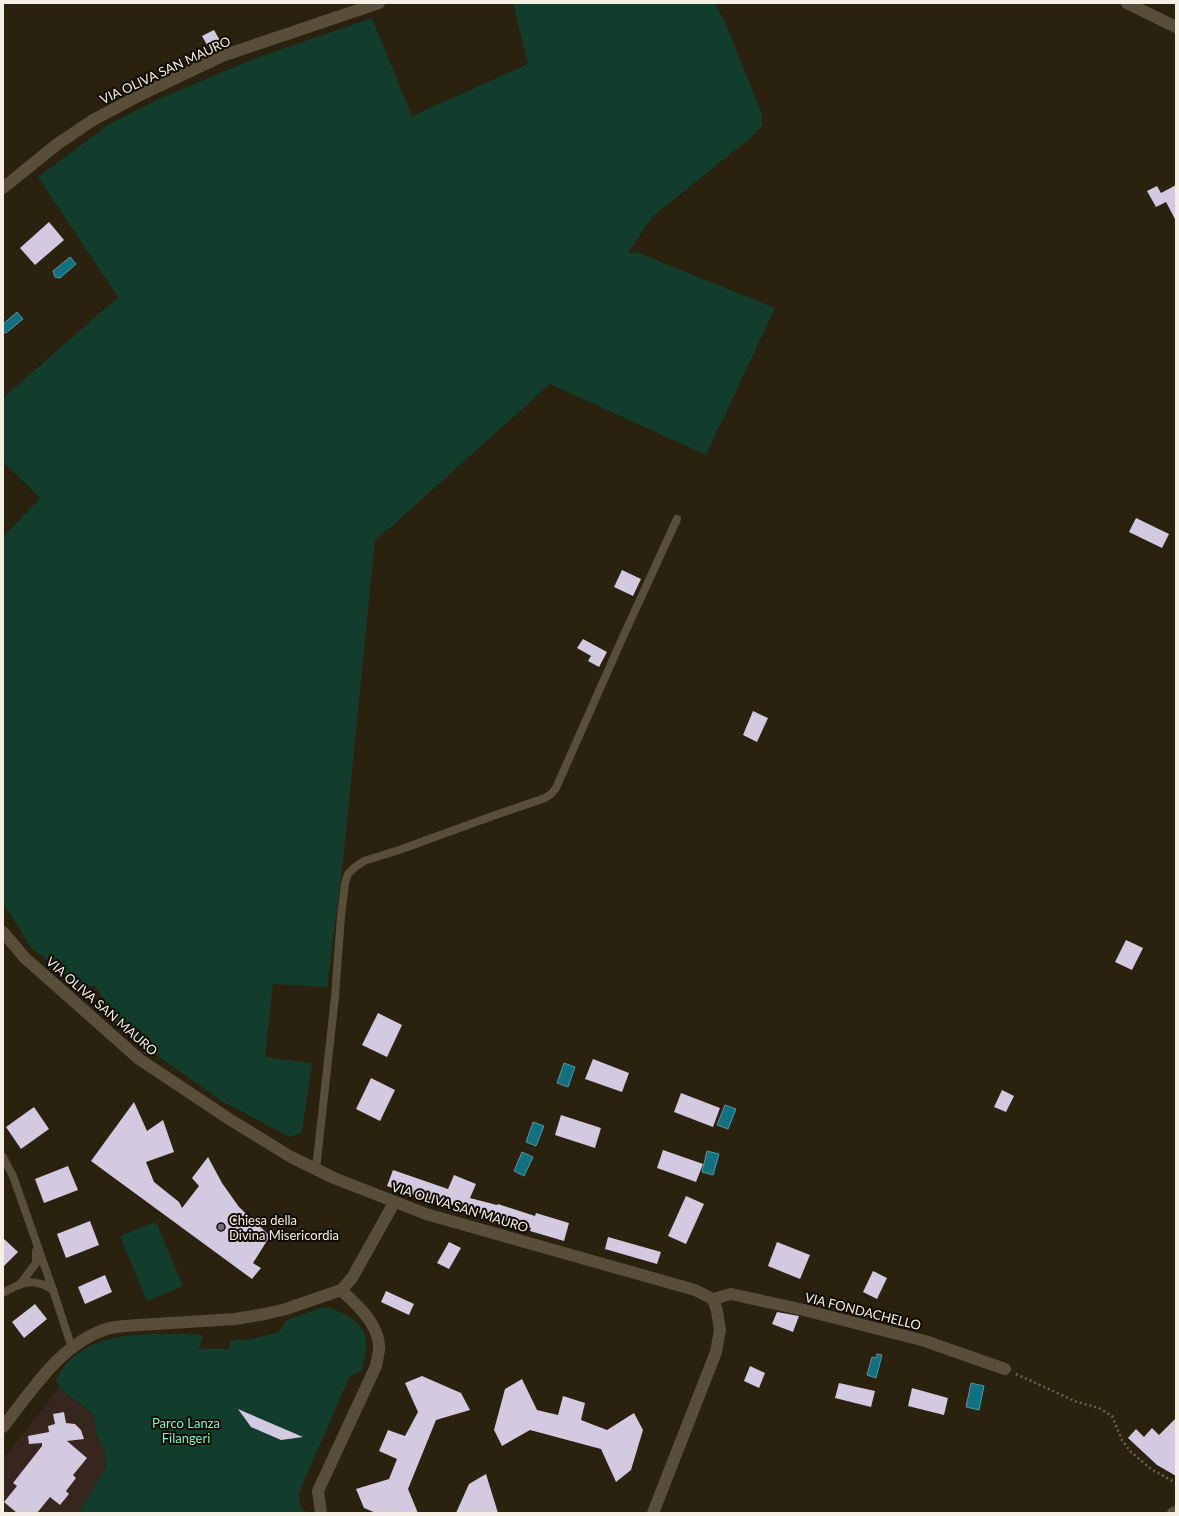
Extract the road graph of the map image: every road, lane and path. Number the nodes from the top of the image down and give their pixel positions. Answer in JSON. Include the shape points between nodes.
{"nodes":[{"id":1,"x":379,"y":3,"type":"edge"},
{"id":2,"x":1127,"y":3,"type":"edge"},
{"id":3,"x":1176,"y":27,"type":"edge"},
{"id":4,"x":3,"y":188,"type":"edge"},
{"id":5,"x":677,"y":519,"type":"dead end"},
{"id":6,"x":3,"y":932,"type":"edge"},
{"id":7,"x":3,"y":1157,"type":"edge"},
{"id":8,"x":316,"y":1169,"type":"junction"},
{"id":9,"x":394,"y":1203,"type":"junction"},
{"id":10,"x":37,"y":1243,"type":"junction"},
{"id":11,"x":21,"y":1283,"type":"junction"},
{"id":12,"x":53,"y":1290,"type":"junction"},
{"id":13,"x":341,"y":1290,"type":"junction"},
{"id":14,"x":3,"y":1293,"type":"edge"},
{"id":15,"x":712,"y":1299,"type":"junction"},
{"id":16,"x":72,"y":1348,"type":"junction"},
{"id":17,"x":1005,"y":1369,"type":"joint"},
{"id":18,"x":3,"y":1428,"type":"edge"},
{"id":19,"x":1176,"y":1483,"type":"edge"},
{"id":20,"x":1176,"y":1512,"type":"edge"},
{"id":21,"x":321,"y":1513,"type":"edge"},
{"id":22,"x":653,"y":1513,"type":"edge"},
{"id":23,"x":1173,"y":1513,"type":"edge"}],
"edges":[{"from":1,"to":4,"type":"street","name":"VIA OLIVA SAN MAURO","via":[[222,56],[144,93],[93,120],[56,145]]},
{"from":2,"to":3,"type":"street"},
{"from":5,"to":8,"type":"lane","via":[[556,788],[551,794],[402,850],[364,861],[348,874],[341,916]]},
{"from":6,"to":8,"type":"street","name":"VIA OLIVA SAN MAURO","via":[[25,958],[139,1059],[229,1119],[291,1157]]},
{"from":7,"to":10,"type":"lane","via":[[13,1176]]},
{"from":8,"to":9,"type":"street","name":"VIA OLIVA SAN MAURO"},
{"from":9,"to":13,"type":"street","via":[[352,1278]]},
{"from":9,"to":15,"type":"street","name":"VIA OLIVA SAN MAURO","via":[[695,1290]]},
{"from":10,"to":11,"type":"lane","via":[[36,1263]]},
{"from":10,"to":12,"type":"lane"},
{"from":11,"to":12,"type":"lane","via":[[37,1283]]},
{"from":11,"to":14,"type":"lane"},
{"from":12,"to":16,"type":"lane"},
{"from":13,"to":16,"type":"street","via":[[286,1308],[250,1316],[106,1329]]},
{"from":13,"to":21,"type":"street","via":[[367,1316],[374,1327],[379,1345],[376,1366],[318,1491]]},
{"from":15,"to":17,"type":"street","name":"VIA FONDACHELLO","via":[[731,1294],[804,1310],[925,1341]]},
{"from":15,"to":22,"type":"street","via":[[720,1330],[716,1352]]},
{"from":16,"to":18,"type":"street","via":[[54,1363]]},
{"from":17,"to":19,"type":"path","via":[[1077,1402],[1099,1408],[1112,1416],[1122,1440],[1130,1451],[1151,1469]]},
{"from":20,"to":23,"type":"street"}]}
